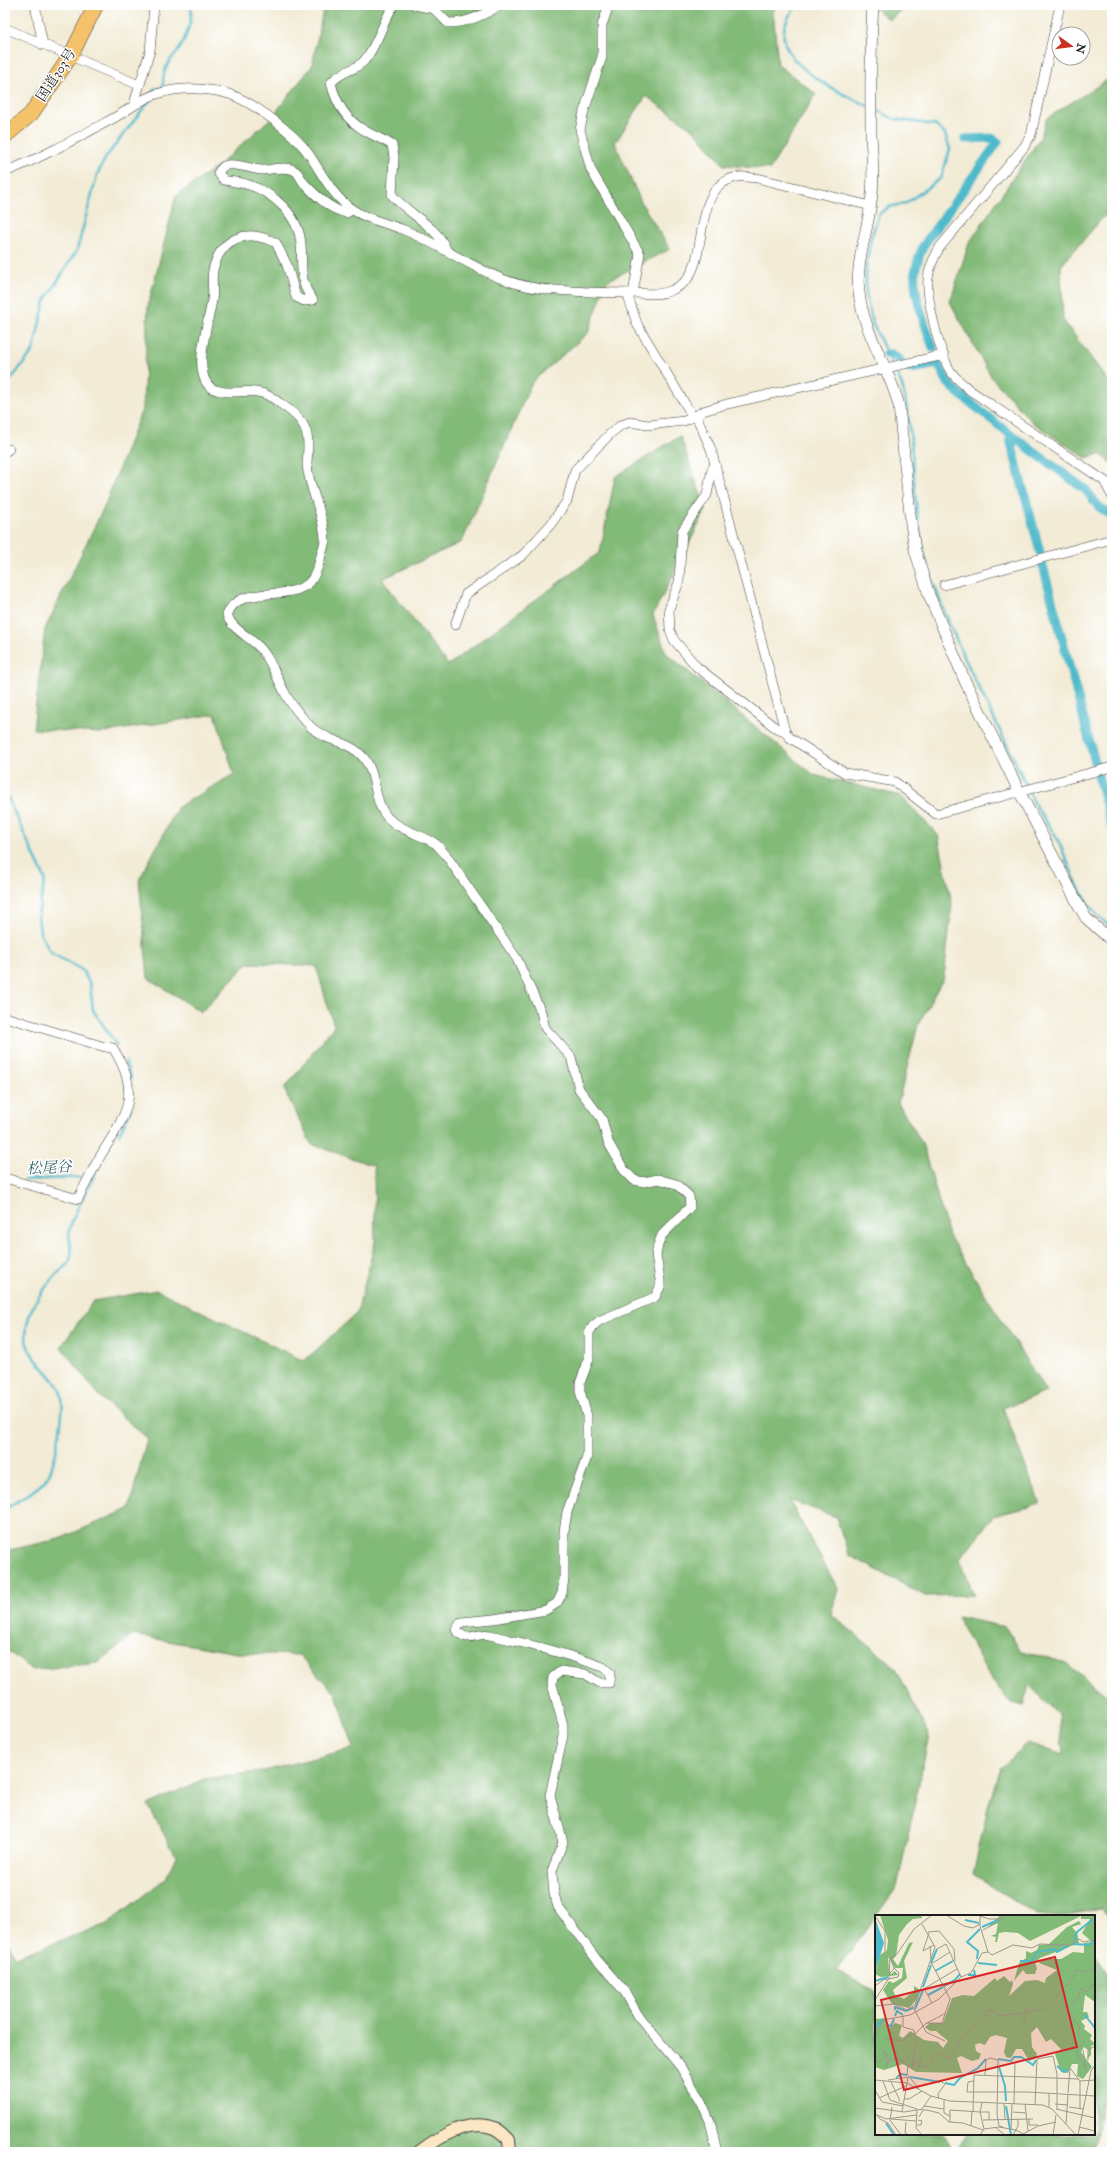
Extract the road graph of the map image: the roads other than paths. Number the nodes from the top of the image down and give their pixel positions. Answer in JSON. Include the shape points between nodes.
{"nodes":[{"id":1,"x":35,"y":5,"type":"edge"},
{"id":2,"x":96,"y":5,"type":"edge"},
{"id":3,"x":154,"y":5,"type":"edge"},
{"id":4,"x":394,"y":5,"type":"edge"},
{"id":5,"x":415,"y":5,"type":"edge"},
{"id":6,"x":502,"y":5,"type":"edge"},
{"id":7,"x":609,"y":5,"type":"edge"},
{"id":8,"x":873,"y":5,"type":"edge"},
{"id":9,"x":1060,"y":5,"type":"edge"},
{"id":10,"x":5,"y":28,"type":"edge"},
{"id":11,"x":43,"y":45,"type":"junction"},
{"id":12,"x":70,"y":57,"type":"junction"},
{"id":13,"x":139,"y":85,"type":"junction"},
{"id":14,"x":134,"y":104,"type":"junction"},
{"id":15,"x":5,"y":136,"type":"edge"},
{"id":16,"x":5,"y":172,"type":"edge"},
{"id":17,"x":871,"y":206,"type":"junction"},
{"id":18,"x":352,"y":210,"type":"junction"},
{"id":19,"x":446,"y":249,"type":"junction"},
{"id":20,"x":630,"y":293,"type":"junction"},
{"id":21,"x":944,"y":355,"type":"junction"},
{"id":22,"x":885,"y":367,"type":"junction"},
{"id":23,"x":695,"y":417,"type":"junction"},
{"id":24,"x":715,"y":464,"type":"junction"},
{"id":25,"x":1103,"y":480,"type":"junction"},
{"id":26,"x":1112,"y":486,"type":"edge"},
{"id":27,"x":1112,"y":496,"type":"edge"},
{"id":28,"x":1112,"y":539,"type":"edge"},
{"id":29,"x":944,"y":585,"type":"dead end"},
{"id":30,"x":455,"y":625,"type":"dead end"},
{"id":31,"x":785,"y":731,"type":"junction"},
{"id":32,"x":1112,"y":767,"type":"edge"},
{"id":33,"x":1018,"y":791,"type":"junction"},
{"id":34,"x":1112,"y":941,"type":"edge"},
{"id":35,"x":5,"y":1017,"type":"edge"},
{"id":36,"x":5,"y":1178,"type":"edge"},
{"id":37,"x":419,"y":2152,"type":"edge"},
{"id":38,"x":510,"y":2152,"type":"edge"},
{"id":39,"x":717,"y":2152,"type":"edge"}],
"edges":[{"from":1,"to":11,"type":"street"},
{"from":2,"to":12,"type":"highway","name":"国道303号"},
{"from":3,"to":13,"type":"street","via":[[150,50]]},
{"from":4,"to":19,"type":"street","via":[[365,60],[356,68],[338,74],[331,83],[335,101],[347,116],[364,130],[392,145],[392,195],[399,204],[442,239]]},
{"from":5,"to":6,"type":"street","via":[[434,9],[448,23],[459,23],[479,17]]},
{"from":7,"to":20,"type":"street","via":[[602,25],[602,57],[580,130],[591,170],[640,254]]},
{"from":8,"to":17,"type":"street","via":[[870,59]]},
{"from":9,"to":21,"type":"street","via":[[1031,136],[940,247],[931,264],[928,291]]},
{"from":10,"to":11,"type":"street"},
{"from":11,"to":12,"type":"street"},
{"from":12,"to":13,"type":"street"},
{"from":12,"to":15,"type":"highway","name":"国道303号","via":[[31,114]]},
{"from":13,"to":14,"type":"street"},
{"from":14,"to":16,"type":"street","via":[[115,118]]},
{"from":14,"to":18,"type":"street","via":[[149,96],[175,90],[200,90],[234,96],[269,117],[296,138],[330,188]]},
{"from":17,"to":20,"type":"street","via":[[757,178],[739,177],[727,181],[717,189],[707,205],[694,264],[688,278],[671,291],[657,294]]},
{"from":17,"to":22,"type":"street","via":[[861,252],[858,291],[868,332]]},
{"from":18,"to":19,"type":"street"},
{"from":18,"to":39,"type":"street","via":[[347,213],[338,212],[330,207],[295,170],[261,170],[226,165],[218,172],[224,180],[249,185],[284,206],[300,236],[304,287],[313,300],[304,301],[296,297],[287,265],[276,242],[242,235],[232,239],[219,253],[213,269],[213,299],[203,341],[202,373],[211,388],[223,393],[257,391],[277,400],[300,420],[306,430],[307,465],[325,539],[318,567],[311,581],[298,590],[258,595],[237,602],[230,607],[227,615],[231,623],[258,645],[268,657],[276,670],[284,693],[312,728],[358,751],[365,758],[371,770],[379,802],[387,817],[436,844],[446,855],[517,959],[542,1012],[545,1028],[571,1057],[579,1089],[602,1119],[608,1142],[624,1170],[634,1180],[667,1180],[682,1188],[689,1196],[690,1207],[662,1235],[658,1245],[658,1294],[599,1321],[590,1333],[589,1359],[580,1383],[587,1416],[587,1457],[564,1531],[564,1579],[557,1603],[546,1610],[461,1622],[456,1630],[462,1636],[485,1634],[545,1648],[603,1667],[610,1673],[609,1683],[600,1683],[585,1674],[561,1671],[553,1677],[552,1684],[563,1725],[550,1795],[563,1842],[552,1871],[554,1894],[558,1907],[624,1992],[639,2017],[680,2066],[702,2101],[710,2121]]},
{"from":19,"to":20,"type":"street","via":[[476,268],[508,282],[533,288]]},
{"from":20,"to":23,"type":"street","via":[[637,324]]},
{"from":21,"to":22,"type":"street"},
{"from":21,"to":25,"type":"street","via":[[948,368],[971,391]]},
{"from":22,"to":23,"type":"street","via":[[727,404],[704,411]]},
{"from":22,"to":33,"type":"street","via":[[893,383],[899,406],[911,524],[923,577],[965,681]]},
{"from":23,"to":24,"type":"street","via":[[711,449]]},
{"from":23,"to":30,"type":"street","via":[[684,421],[648,425],[630,422],[621,425],[601,441],[575,470],[567,500],[551,524],[523,555],[466,594]]},
{"from":24,"to":31,"type":"street"},
{"from":24,"to":31,"type":"street","via":[[707,495],[682,531],[679,582],[669,608],[670,630],[674,640],[697,667],[776,728]]},
{"from":25,"to":26,"type":"street"},
{"from":25,"to":27,"type":"street"},
{"from":28,"to":29,"type":"street"},
{"from":31,"to":33,"type":"street","via":[[789,737],[845,773],[895,782],[936,814]]},
{"from":32,"to":33,"type":"street"},
{"from":33,"to":34,"type":"street","via":[[1086,918]]},
{"from":35,"to":36,"type":"street","via":[[105,1048],[113,1048],[128,1080],[129,1102],[121,1124],[103,1151],[78,1199]]},
{"from":37,"to":38,"type":"main road","via":[[436,2140],[465,2127],[480,2125],[495,2128],[509,2140]]}]}
